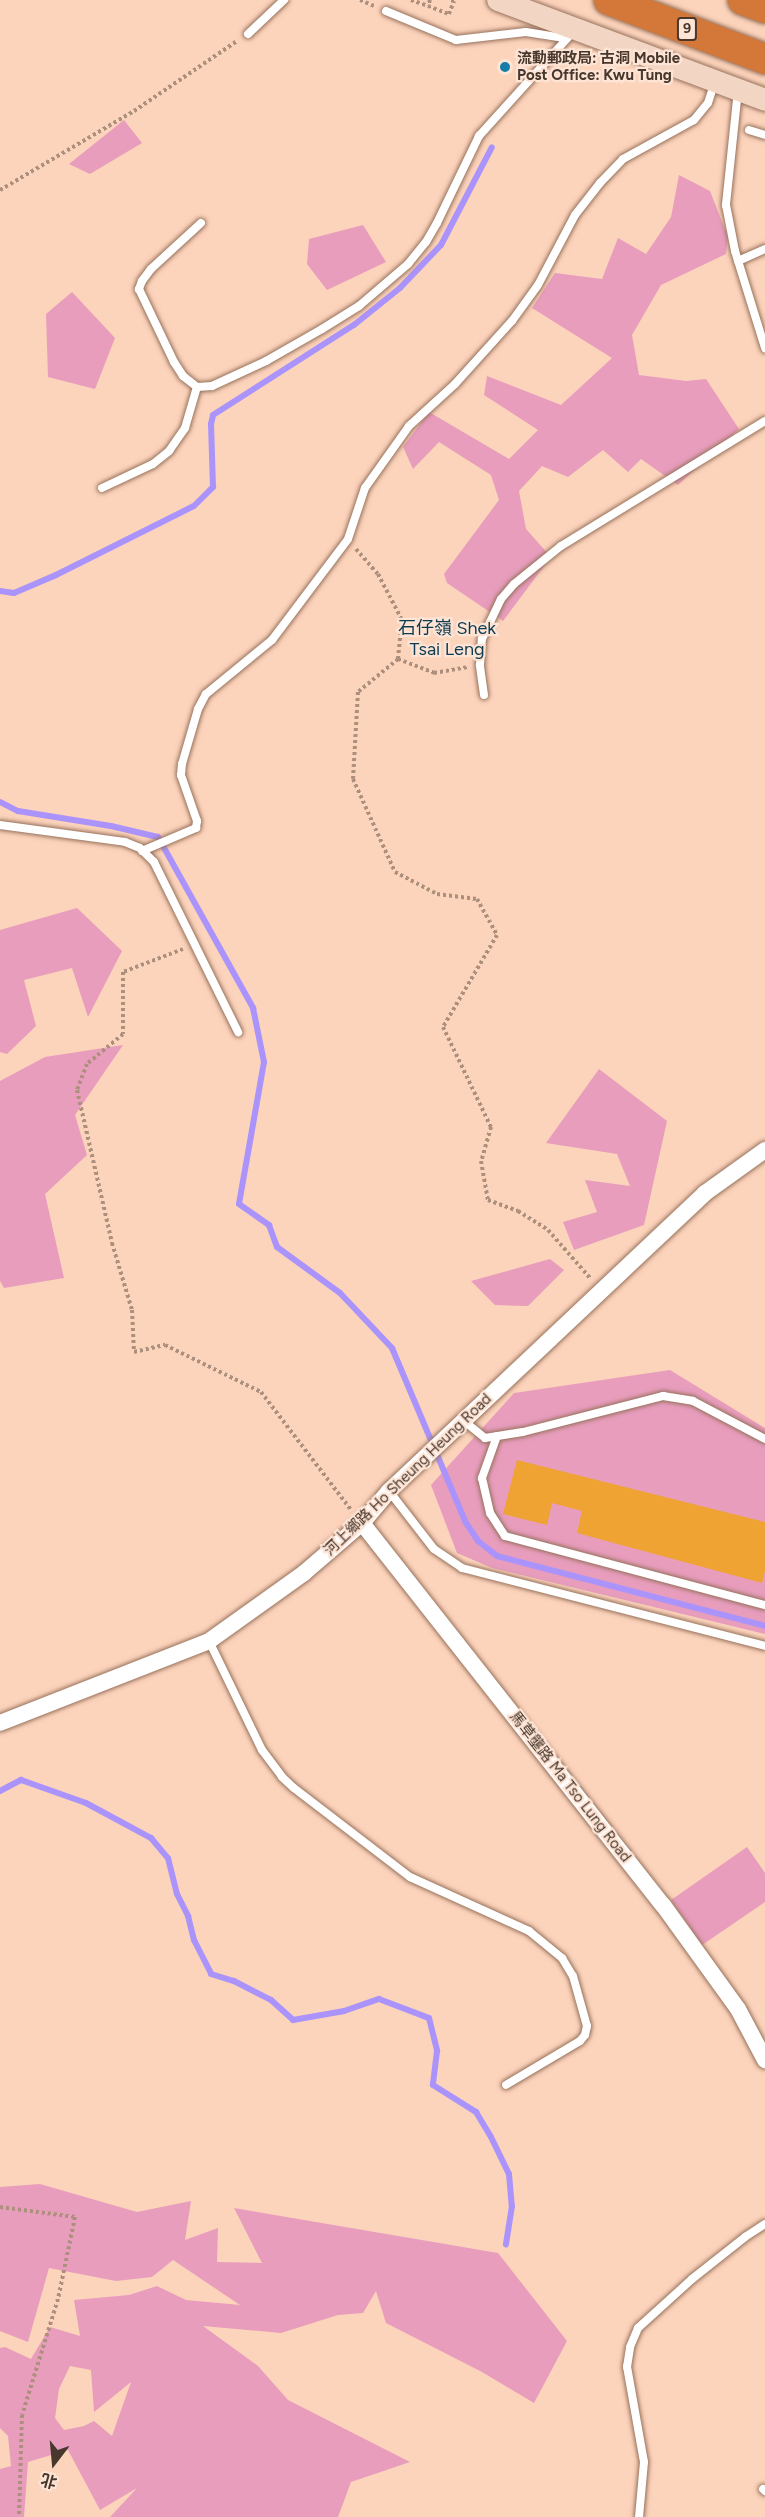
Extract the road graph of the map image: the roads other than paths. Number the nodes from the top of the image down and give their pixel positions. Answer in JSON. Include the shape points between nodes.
{"nodes":[{"id":1,"x":284,"y":0,"type":"edge"},
{"id":2,"x":498,"y":0,"type":"edge"},
{"id":3,"x":609,"y":0,"type":"edge"},
{"id":4,"x":743,"y":0,"type":"edge"},
{"id":5,"x":765,"y":8,"type":"edge"},
{"id":6,"x":386,"y":11,"type":"dead end"},
{"id":7,"x":248,"y":34,"type":"road end"},
{"id":8,"x":570,"y":34,"type":"junction"},
{"id":9,"x":765,"y":59,"type":"edge"},
{"id":10,"x":715,"y":82,"type":"junction"},
{"id":11,"x":738,"y":90,"type":"junction"},
{"id":12,"x":765,"y":100,"type":"edge"},
{"id":13,"x":749,"y":130,"type":"dead end"},
{"id":14,"x":765,"y":135,"type":"edge"},
{"id":15,"x":201,"y":223,"type":"dead end"},
{"id":16,"x":765,"y":249,"type":"edge"},
{"id":17,"x":738,"y":261,"type":"junction"},
{"id":18,"x":765,"y":348,"type":"edge"},
{"id":19,"x":197,"y":387,"type":"junction"},
{"id":20,"x":765,"y":421,"type":"edge"},
{"id":21,"x":102,"y":488,"type":"dead end"},
{"id":22,"x":484,"y":695,"type":"dead end"},
{"id":23,"x":0,"y":825,"type":"edge"},
{"id":24,"x":142,"y":850,"type":"junction"},
{"id":25,"x":238,"y":1032,"type":"dead end"},
{"id":26,"x":765,"y":1150,"type":"edge"},
{"id":27,"x":464,"y":1421,"type":"junction"},
{"id":28,"x":497,"y":1436,"type":"junction"},
{"id":29,"x":765,"y":1439,"type":"edge"},
{"id":30,"x":389,"y":1491,"type":"junction"},
{"id":31,"x":362,"y":1523,"type":"junction"},
{"id":32,"x":765,"y":1605,"type":"edge"},
{"id":33,"x":209,"y":1641,"type":"junction"},
{"id":34,"x":765,"y":1646,"type":"edge"},
{"id":35,"x":0,"y":1723,"type":"edge"},
{"id":36,"x":765,"y":2060,"type":"edge"},
{"id":37,"x":506,"y":2085,"type":"dead end"},
{"id":38,"x":765,"y":2224,"type":"edge"},
{"id":39,"x":639,"y":2517,"type":"edge"}],
"edges":[{"from":1,"to":7,"type":"lane"},
{"from":2,"to":8,"type":"main road"},
{"from":3,"to":9,"type":"highway","number":"9"},
{"from":4,"to":5,"type":"highway"},
{"from":6,"to":8,"type":"lane","via":[[456,40],[526,32]]},
{"from":8,"to":10,"type":"main road"},
{"from":8,"to":19,"type":"lane","via":[[479,136],[432,233],[408,264],[359,306],[322,329],[230,378]]},
{"from":10,"to":11,"type":"main road"},
{"from":10,"to":24,"type":"lane","via":[[699,116],[623,159],[586,200],[538,285],[512,321],[455,384],[417,417],[365,488],[348,539],[273,640],[206,694],[182,764],[196,828]]},
{"from":11,"to":12,"type":"main road"},
{"from":11,"to":17,"type":"lane","via":[[726,205]]},
{"from":13,"to":14,"type":"lane"},
{"from":15,"to":19,"type":"lane","via":[[152,270],[139,290],[174,362]]},
{"from":16,"to":17,"type":"lane"},
{"from":17,"to":18,"type":"lane"},
{"from":19,"to":21,"type":"lane","via":[[185,428],[169,451],[153,464]]},
{"from":20,"to":22,"type":"lane","via":[[561,546],[514,584],[501,599],[482,639]]},
{"from":23,"to":24,"type":"lane","via":[[125,842]]},
{"from":24,"to":25,"type":"lane","via":[[154,862]]},
{"from":26,"to":27,"type":"street","name":"河上鄉路 Ho Sheung Heung Road","via":[[705,1193]]},
{"from":27,"to":28,"type":"lane","via":[[485,1438]]},
{"from":27,"to":30,"type":"street","name":"河上鄉路 Ho Sheung Heung Road"},
{"from":28,"to":29,"type":"lane","via":[[663,1396],[693,1401]]},
{"from":28,"to":32,"type":"lane","via":[[482,1478],[490,1513],[505,1536]]},
{"from":30,"to":31,"type":"street","name":"河上鄉路 Ho Sheung Heung Road"},
{"from":30,"to":34,"type":"lane","via":[[434,1549],[462,1568]]},
{"from":31,"to":33,"type":"street","name":"河上鄉路 Ho Sheung Heung Road","via":[[304,1574]]},
{"from":31,"to":36,"type":"street","name":"馬草壟路 Ma Tso Lung Road","via":[[663,1905],[738,2009]]},
{"from":33,"to":35,"type":"street","name":"河上鄉路 Ho Sheung Heung Road"},
{"from":33,"to":37,"type":"lane","via":[[262,1750],[288,1783],[410,1877],[529,1931],[562,1958],[573,1976],[587,2026],[585,2035]]},
{"from":38,"to":39,"type":"lane","via":[[692,2279],[638,2328],[627,2367],[644,2462]]}]}
